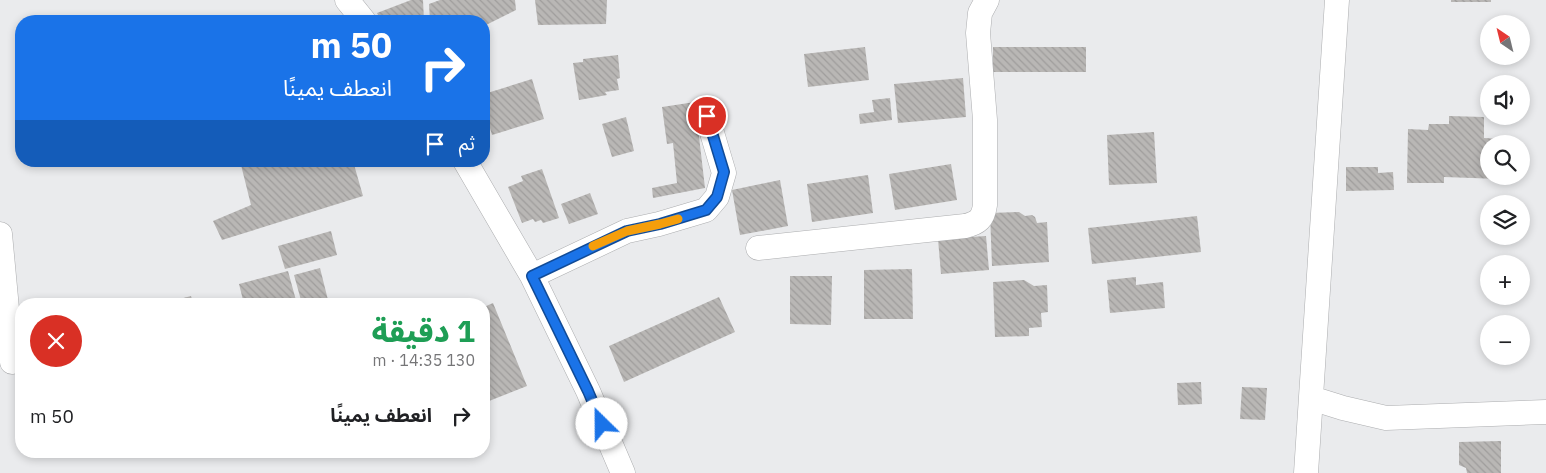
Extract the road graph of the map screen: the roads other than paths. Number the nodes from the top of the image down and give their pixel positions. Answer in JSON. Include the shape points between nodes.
{"nodes":[{"id":1,"x":347,"y":0,"type":"edge"},
{"id":2,"x":987,"y":0,"type":"edge"},
{"id":3,"x":1337,"y":0,"type":"edge"},
{"id":4,"x":359,"y":15,"type":"edge"},
{"id":5,"x":707,"y":116,"type":"dead end"},
{"id":6,"x":468,"y":167,"type":"edge"},
{"id":7,"x":0,"y":234,"type":"edge"},
{"id":8,"x":758,"y":248,"type":"dead end"},
{"id":9,"x":532,"y":276,"type":"junction"},
{"id":10,"x":12,"y":362,"type":"dead end"},
{"id":11,"x":1311,"y":398,"type":"junction"},
{"id":12,"x":1546,"y":412,"type":"edge"},
{"id":13,"x":623,"y":473,"type":"edge"},
{"id":14,"x":1306,"y":473,"type":"edge"}],
"edges":[{"from":1,"to":4,"type":"street"},
{"from":2,"to":8,"type":"street","via":[[980,13],[978,33],[985,120],[985,206],[982,218],[976,224],[965,226]]},
{"from":3,"to":11,"type":"street"},
{"from":5,"to":9,"type":"street","via":[[724,172],[717,197],[706,210],[627,231]]},
{"from":6,"to":9,"type":"street"},
{"from":7,"to":10,"type":"street"},
{"from":9,"to":13,"type":"street","via":[[588,391]]},
{"from":11,"to":12,"type":"street","via":[[1386,418]]},
{"from":11,"to":14,"type":"street"}]}
